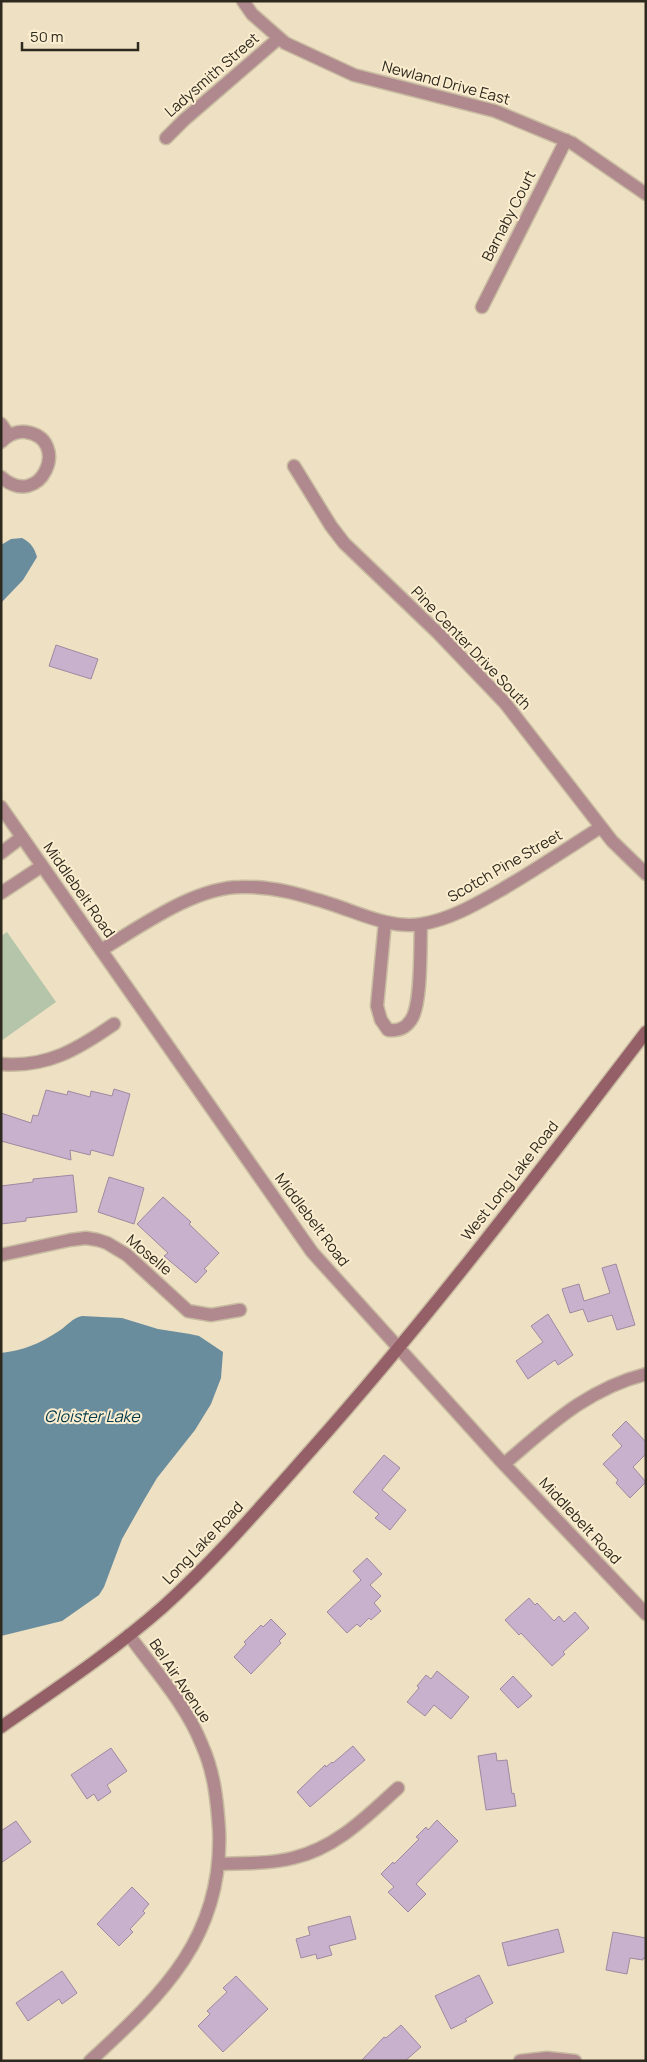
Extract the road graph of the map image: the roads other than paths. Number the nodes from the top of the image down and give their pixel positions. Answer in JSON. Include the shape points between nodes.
{"nodes":[{"id":1,"x":243,"y":1,"type":"edge"},
{"id":2,"x":279,"y":38,"type":"junction"},
{"id":3,"x":166,"y":138,"type":"dead end"},
{"id":4,"x":566,"y":140,"type":"junction"},
{"id":5,"x":646,"y":194,"type":"edge"},
{"id":6,"x":482,"y":307,"type":"dead end"},
{"id":7,"x":1,"y":424,"type":"edge"},
{"id":8,"x":5,"y":438,"type":"edge"},
{"id":9,"x":294,"y":466,"type":"dead end"},
{"id":10,"x":1,"y":477,"type":"edge"},
{"id":11,"x":1,"y":807,"type":"edge"},
{"id":12,"x":601,"y":827,"type":"junction"},
{"id":13,"x":22,"y":837,"type":"junction"},
{"id":14,"x":1,"y":853,"type":"edge"},
{"id":15,"x":42,"y":866,"type":"junction"},
{"id":16,"x":646,"y":874,"type":"edge"},
{"id":17,"x":1,"y":893,"type":"edge"},
{"id":18,"x":385,"y":922,"type":"junction"},
{"id":19,"x":421,"y":924,"type":"junction"},
{"id":20,"x":101,"y":950,"type":"junction"},
{"id":21,"x":114,"y":1024,"type":"dead end"},
{"id":22,"x":646,"y":1032,"type":"edge"},
{"id":23,"x":1,"y":1064,"type":"edge"},
{"id":24,"x":1,"y":1255,"type":"edge"},
{"id":25,"x":240,"y":1310,"type":"dead end"},
{"id":26,"x":398,"y":1349,"type":"junction"},
{"id":27,"x":646,"y":1374,"type":"edge"},
{"id":28,"x":504,"y":1464,"type":"junction"},
{"id":29,"x":646,"y":1614,"type":"edge"},
{"id":30,"x":129,"y":1635,"type":"junction"},
{"id":31,"x":1,"y":1727,"type":"edge"},
{"id":32,"x":398,"y":1788,"type":"dead end"},
{"id":33,"x":219,"y":1864,"type":"junction"},
{"id":34,"x":90,"y":2061,"type":"edge"},
{"id":35,"x":520,"y":2061,"type":"edge"},
{"id":36,"x":575,"y":2061,"type":"edge"}],
"edges":[{"from":1,"to":2,"type":"street","name":"Newland Drive East","via":[[252,14]]},
{"from":2,"to":3,"type":"street","name":"Ladysmith Street"},
{"from":2,"to":4,"type":"street","name":"Newland Drive East","via":[[354,75],[495,111]]},
{"from":4,"to":5,"type":"street","name":"Newland Drive East"},
{"from":4,"to":6,"type":"street","name":"Barnaby Court"},
{"from":7,"to":8,"type":"street"},
{"from":8,"to":10,"type":"street","via":[[23,432],[40,438],[49,454],[49,463],[40,480],[24,487]]},
{"from":9,"to":12,"type":"street","name":"Pine Center Drive South","via":[[344,543],[504,702]]},
{"from":11,"to":13,"type":"street","name":"Middlebelt Road"},
{"from":12,"to":16,"type":"street","name":"Pine Center Drive South"},
{"from":12,"to":19,"type":"street","name":"Scotch Pine Street","via":[[463,912]]},
{"from":13,"to":14,"type":"street"},
{"from":13,"to":15,"type":"street","name":"Middlebelt Road"},
{"from":15,"to":17,"type":"street"},
{"from":15,"to":20,"type":"street","name":"Middlebelt Road"},
{"from":18,"to":19,"type":"street","name":"Scotch Pine Street"},
{"from":18,"to":19,"type":"street","via":[[377,1006],[388,1030],[396,1031],[412,1020],[417,1007]]},
{"from":18,"to":20,"type":"street","name":"Scotch Pine Street","via":[[299,894],[239,887],[216,891],[180,904]]},
{"from":20,"to":26,"type":"street","name":"Middlebelt Road","via":[[312,1252]]},
{"from":21,"to":23,"type":"street","via":[[67,1054],[32,1063]]},
{"from":22,"to":26,"type":"main road","name":"West Long Lake Road"},
{"from":24,"to":25,"type":"street","name":"Moselle","via":[[86,1238],[107,1242],[127,1255],[188,1311],[211,1315]]},
{"from":26,"to":28,"type":"street","name":"Middlebelt Road"},
{"from":26,"to":30,"type":"main road","name":"Long Lake Road","via":[[223,1547],[188,1584]]},
{"from":27,"to":28,"type":"street","via":[[621,1380],[587,1397]]},
{"from":28,"to":29,"type":"street","name":"Middlebelt Road"},
{"from":30,"to":31,"type":"main road","name":"Long Lake Road"},
{"from":30,"to":33,"type":"street","name":"Bel Air Avenue","via":[[186,1713],[202,1744],[215,1783]]},
{"from":32,"to":33,"type":"street","via":[[349,1832],[311,1853],[272,1862]]},
{"from":33,"to":34,"type":"street","name":"Bel Air Avenue","via":[[209,1909],[183,1962],[152,2002]]},
{"from":35,"to":36,"type":"street","via":[[547,2058]]}]}
